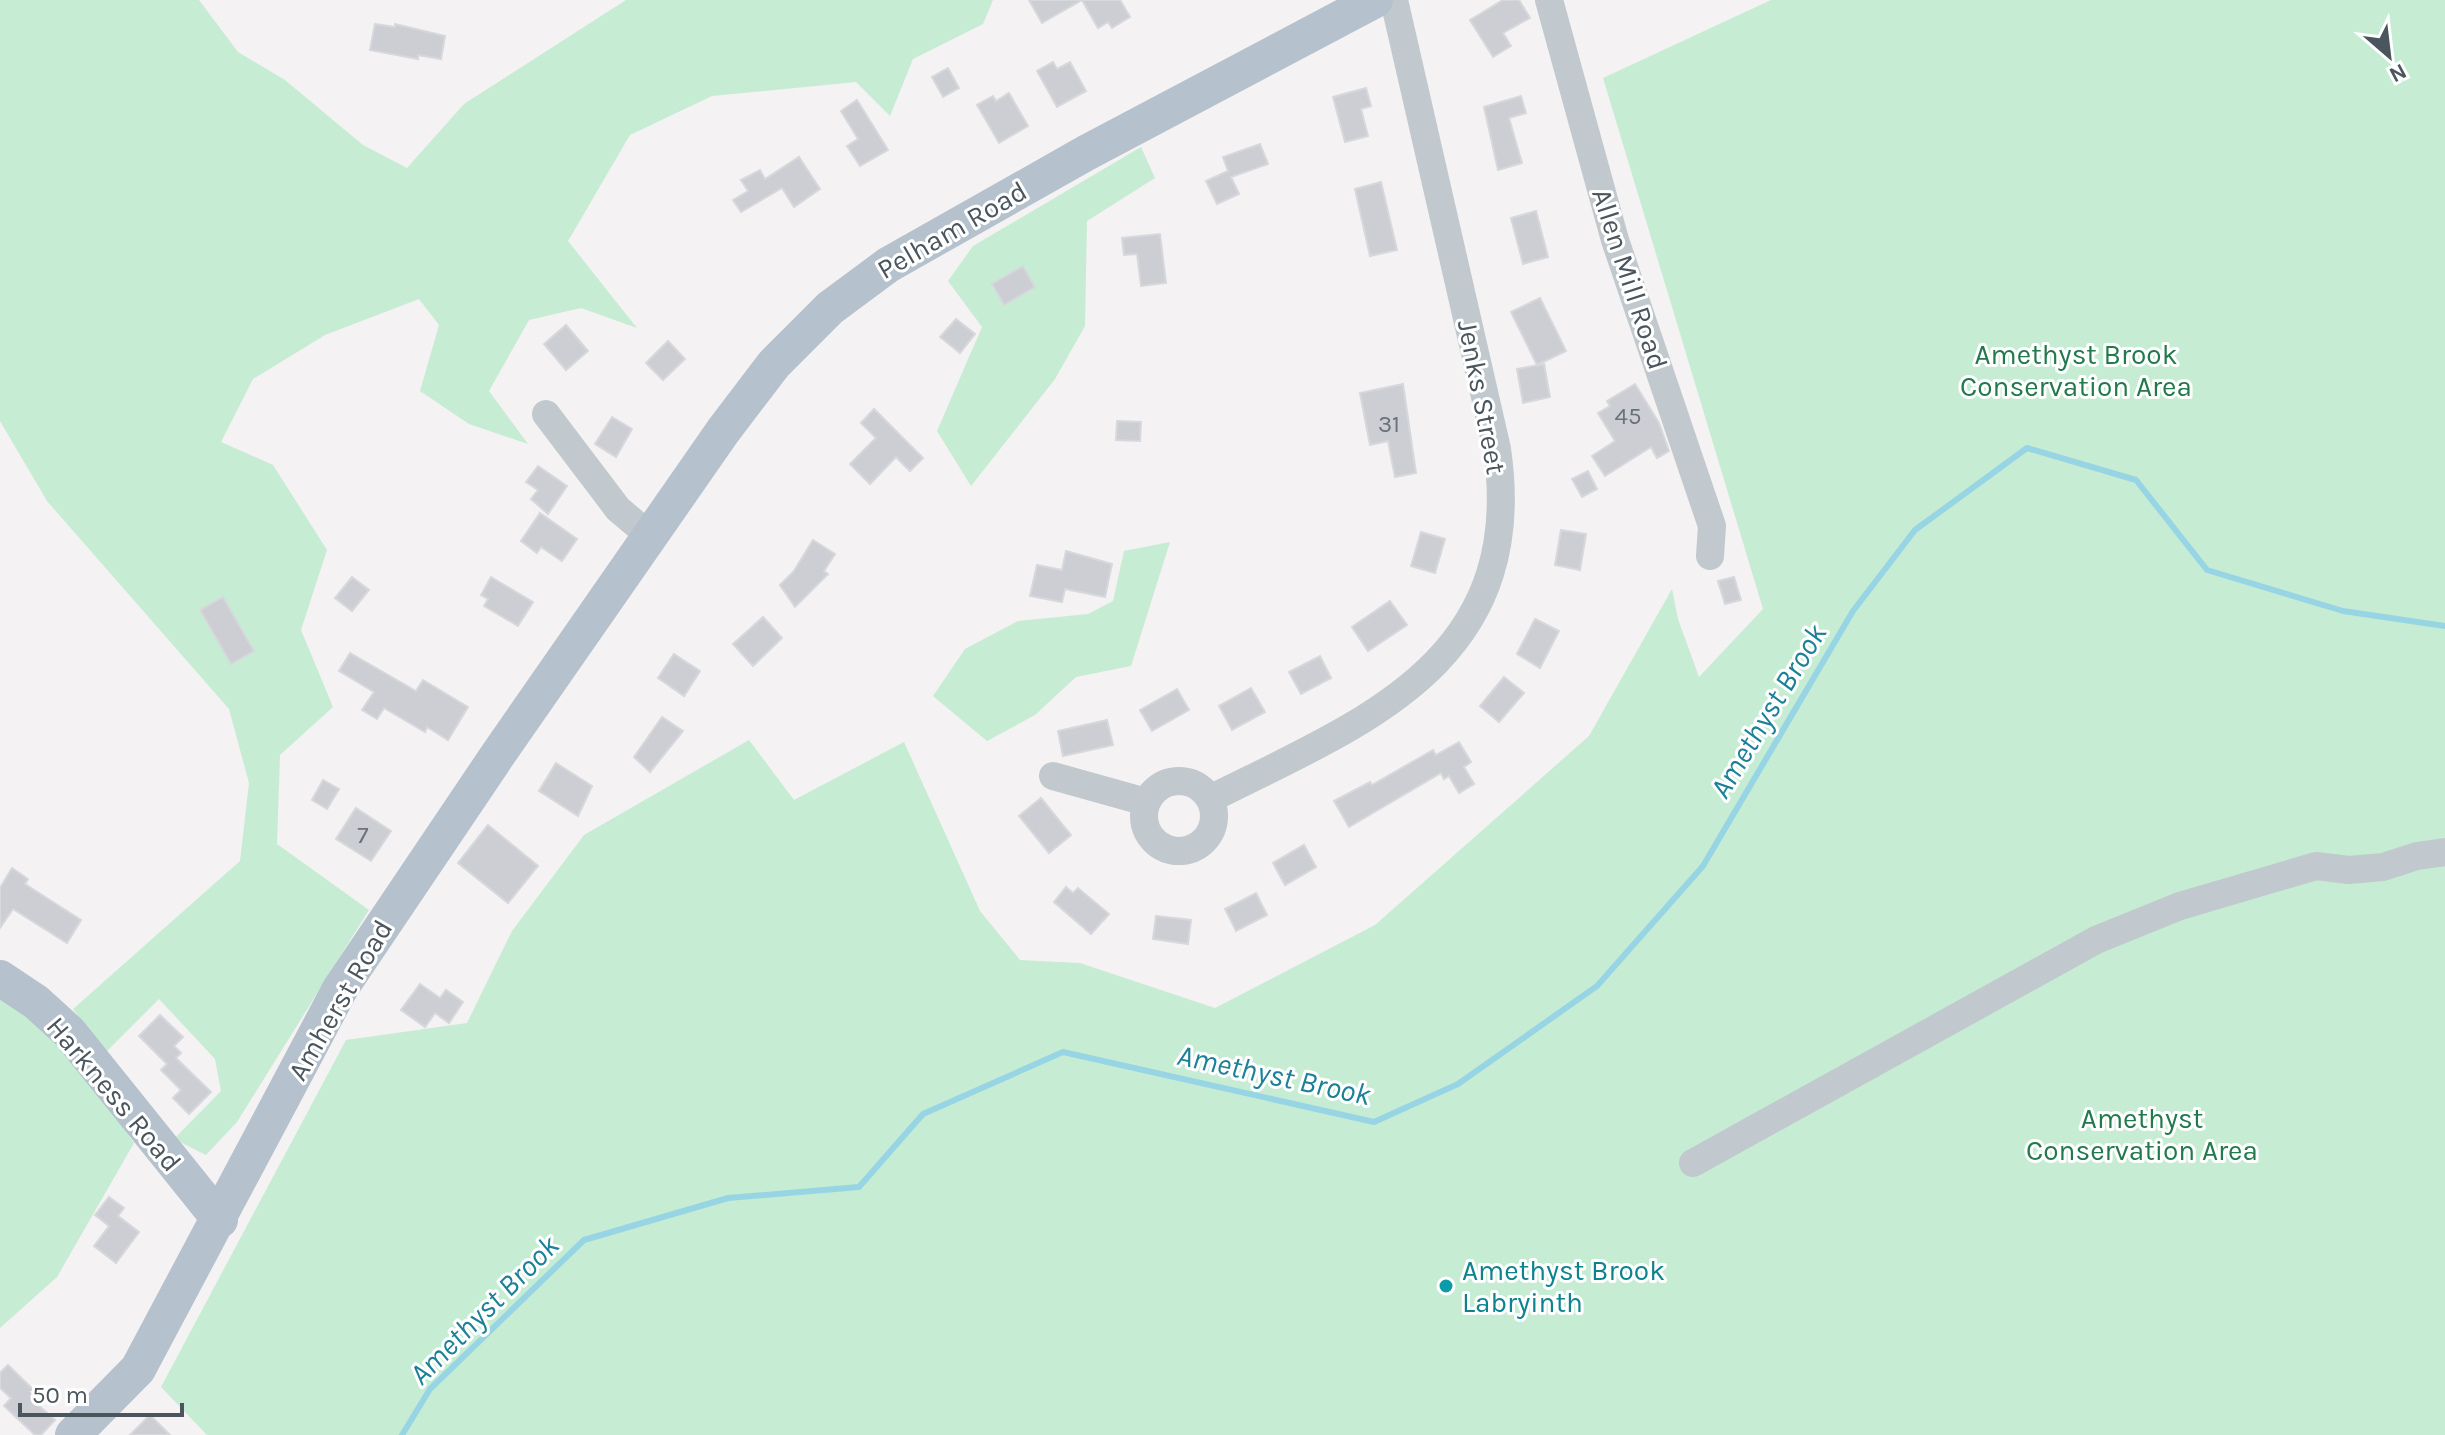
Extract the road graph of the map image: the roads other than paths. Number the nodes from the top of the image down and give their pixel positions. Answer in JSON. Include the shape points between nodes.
{"nodes":[{"id":1,"x":1375,"y":0,"type":"edge"},
{"id":2,"x":1394,"y":0,"type":"edge"},
{"id":3,"x":1549,"y":0,"type":"edge"},
{"id":4,"x":546,"y":414,"type":"dead end"},
{"id":5,"x":650,"y":536,"type":"junction"},
{"id":6,"x":1710,"y":556,"type":"dead end"},
{"id":7,"x":624,"y":573,"type":"joint"},
{"id":8,"x":1053,"y":776,"type":"dead end"},
{"id":9,"x":1210,"y":799,"type":"junction"},
{"id":10,"x":1146,"y":802,"type":"junction"},
{"id":11,"x":2445,"y":852,"type":"edge"},
{"id":12,"x":0,"y":978,"type":"edge"},
{"id":13,"x":1693,"y":1163,"type":"dead end"},
{"id":14,"x":220,"y":1220,"type":"junction"},
{"id":15,"x":73,"y":1435,"type":"edge"}],
"edges":[{"from":1,"to":5,"type":"main road","name":"Pelham Road","via":[[1062,167],[863,281],[774,364]]},
{"from":2,"to":9,"type":"street","name":"Jenks Street","via":[[1497,449],[1500,509],[1493,558],[1467,622],[1413,686],[1348,729]]},
{"from":3,"to":6,"type":"street","name":"Allen Mill Road","via":[[1615,240],[1712,526]]},
{"from":4,"to":5,"type":"street","via":[[618,509]]},
{"from":5,"to":7,"type":"main road","name":"Pelham Road"},
{"from":7,"to":14,"type":"main road","name":"Amherst Road","via":[[340,989]]},
{"from":8,"to":10,"type":"street"},
{"from":9,"to":10,"type":"street","via":[[1194,784],[1174,781]]},
{"from":9,"to":10,"type":"street","via":[[1212,829],[1201,844],[1183,852],[1165,849],[1150,837],[1143,816]]},
{"from":11,"to":13,"type":"street","via":[[2383,867],[2316,866],[2180,906],[2096,940]]},
{"from":12,"to":14,"type":"main road","name":"Harkness Road","via":[[69,1032]]},
{"from":14,"to":15,"type":"main road","name":"Amherst Road","via":[[138,1369]]}]}
